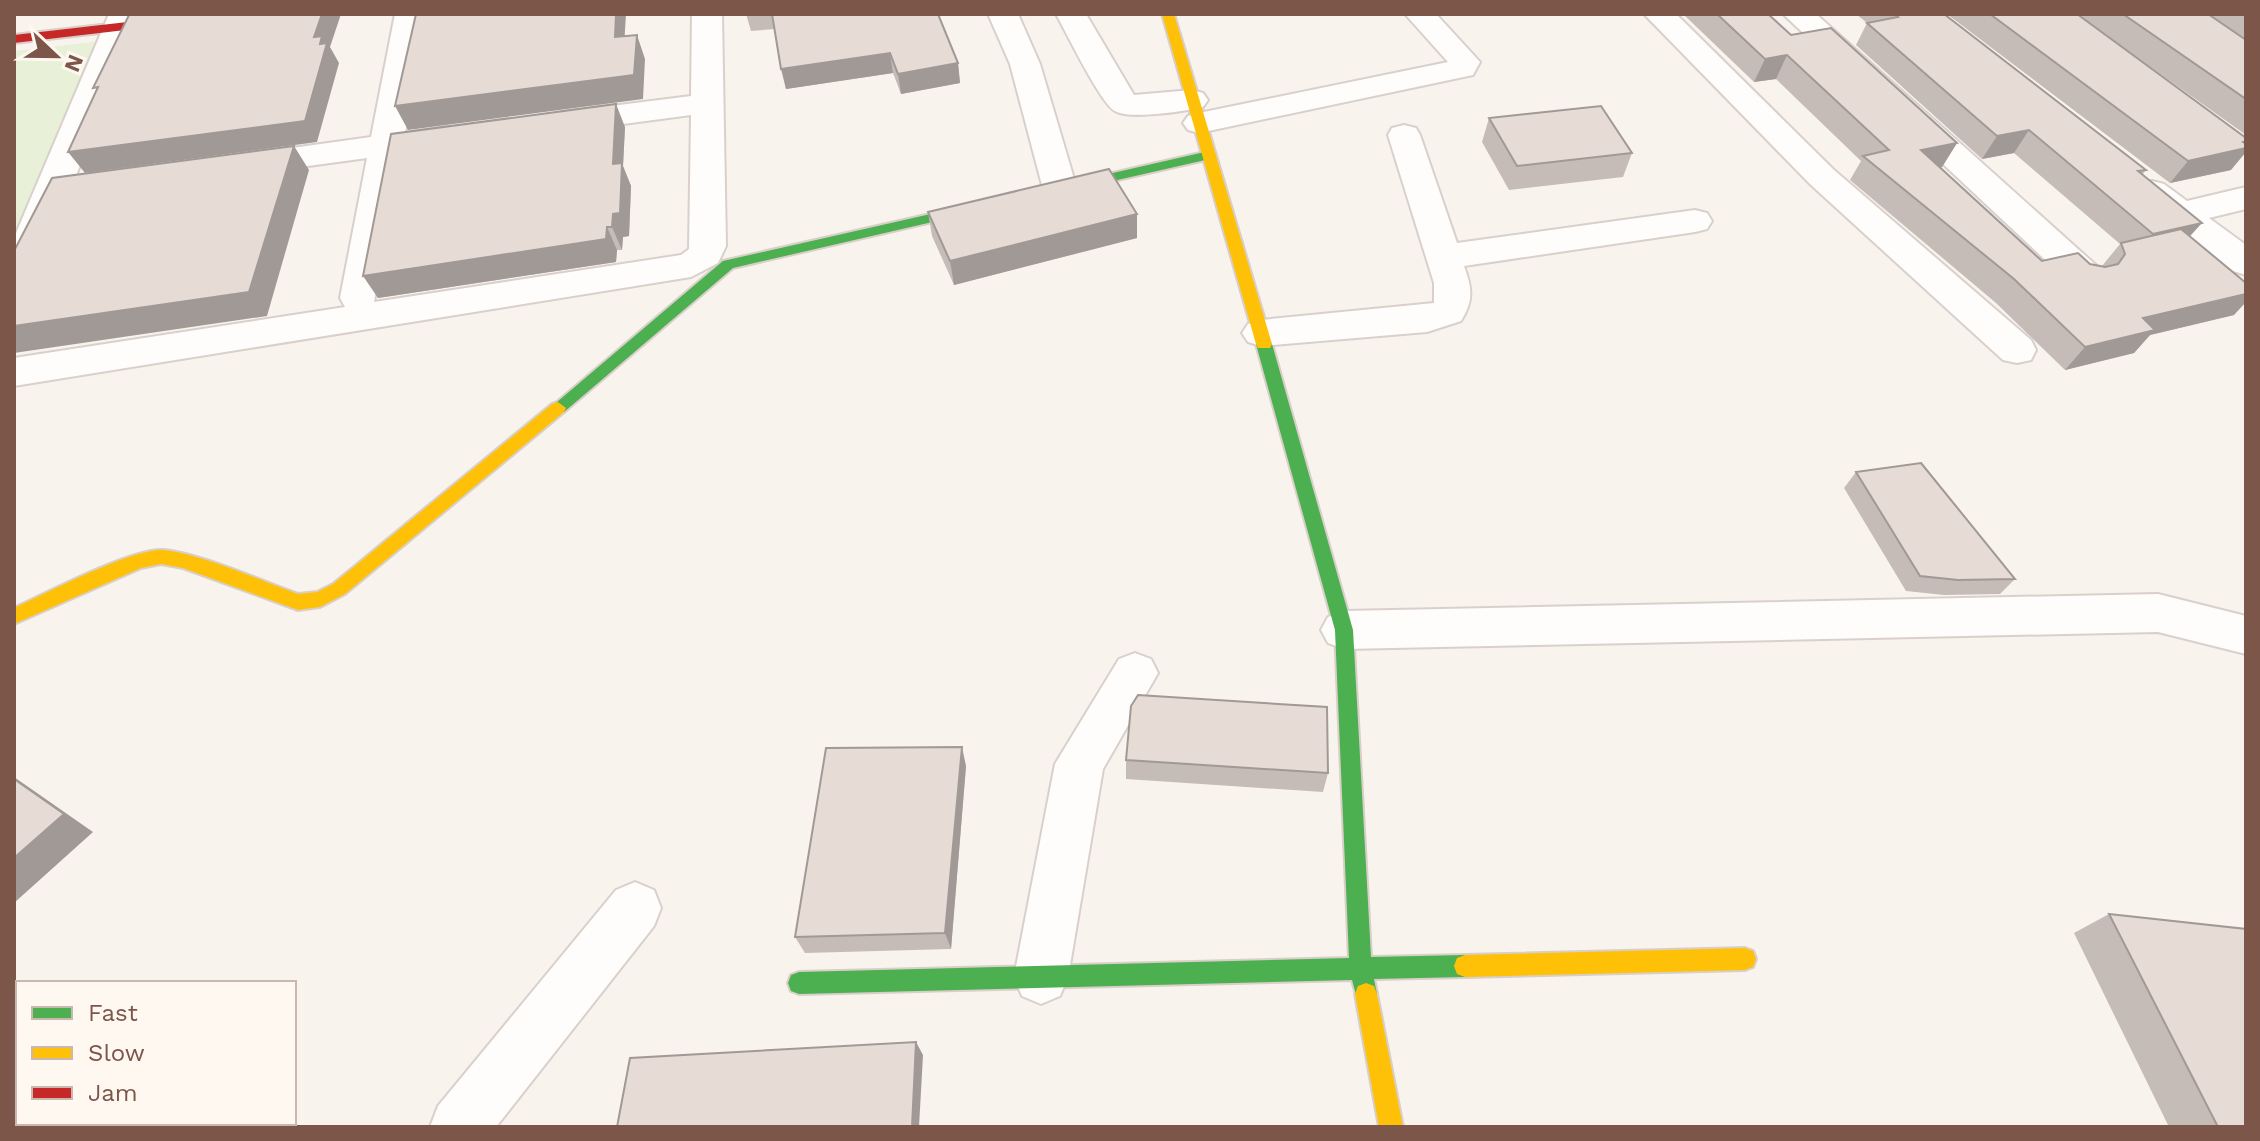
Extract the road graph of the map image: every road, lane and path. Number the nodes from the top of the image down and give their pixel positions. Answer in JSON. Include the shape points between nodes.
{"nodes":[{"id":1,"x":228,"y":14,"type":"edge"},
{"id":2,"x":410,"y":14,"type":"edge"},
{"id":3,"x":707,"y":14,"type":"edge"},
{"id":4,"x":1003,"y":14,"type":"edge"},
{"id":5,"x":1071,"y":14,"type":"edge"},
{"id":6,"x":1168,"y":14,"type":"edge"},
{"id":7,"x":1420,"y":14,"type":"edge"},
{"id":8,"x":1659,"y":14,"type":"edge"},
{"id":9,"x":1798,"y":14,"type":"edge"},
{"id":10,"x":121,"y":21,"type":"edge"},
{"id":11,"x":14,"y":24,"type":"edge"},
{"id":12,"x":14,"y":39,"type":"edge"},
{"id":13,"x":708,"y":103,"type":"junction"},
{"id":14,"x":1196,"y":112,"type":"junction"},
{"id":15,"x":539,"y":125,"type":"edge"},
{"id":16,"x":477,"y":133,"type":"edge"},
{"id":17,"x":1404,"y":135,"type":"dead end"},
{"id":18,"x":385,"y":145,"type":"junction"},
{"id":19,"x":1209,"y":155,"type":"junction"},
{"id":20,"x":211,"y":169,"type":"edge"},
{"id":21,"x":2132,"y":177,"type":"edge"},
{"id":22,"x":1052,"y":190,"type":"joint"},
{"id":23,"x":2246,"y":198,"type":"edge"},
{"id":24,"x":1014,"y":199,"type":"edge"},
{"id":25,"x":2180,"y":214,"type":"junction"},
{"id":26,"x":1695,"y":221,"type":"dead end"},
{"id":27,"x":1443,"y":257,"type":"junction"},
{"id":28,"x":2246,"y":263,"type":"edge"},
{"id":29,"x":2085,"y":276,"type":"edge"},
{"id":30,"x":14,"y":277,"type":"edge"},
{"id":31,"x":358,"y":298,"type":"dead end"},
{"id":32,"x":1261,"y":333,"type":"junction"},
{"id":33,"x":2017,"y":350,"type":"dead end"},
{"id":34,"x":14,"y":372,"type":"edge"},
{"id":35,"x":14,"y":616,"type":"edge"},
{"id":36,"x":1344,"y":630,"type":"junction"},
{"id":37,"x":2246,"y":635,"type":"edge"},
{"id":38,"x":1135,"y":673,"type":"dead end"},
{"id":39,"x":635,"y":908,"type":"dead end"},
{"id":40,"x":1745,"y":959,"type":"dead end"},
{"id":41,"x":1361,"y":970,"type":"junction"},
{"id":42,"x":1041,"y":977,"type":"junction"},
{"id":43,"x":799,"y":983,"type":"dead end"},
{"id":44,"x":459,"y":1127,"type":"edge"},
{"id":45,"x":1391,"y":1127,"type":"edge"}],
"edges":[{"from":1,"to":10,"type":"street"},
{"from":2,"to":18,"type":"street"},
{"from":3,"to":13,"type":"street"},
{"from":4,"to":22,"type":"street","via":[[1025,64]]},
{"from":5,"to":14,"type":"street","via":[[1127,105]]},
{"from":6,"to":14,"type":"street"},
{"from":7,"to":14,"type":"street","via":[[1465,62],[1462,68]]},
{"from":8,"to":33,"type":"street","via":[[1822,177]]},
{"from":9,"to":29,"type":"street"},
{"from":10,"to":11,"type":"street"},
{"from":10,"to":12,"type":"street"},
{"from":10,"to":30,"type":"street","via":[[69,189]]},
{"from":13,"to":15,"type":"street"},
{"from":13,"to":34,"type":"street","via":[[708,246],[691,265]]},
{"from":14,"to":19,"type":"street"},
{"from":16,"to":18,"type":"street"},
{"from":17,"to":27,"type":"street"},
{"from":18,"to":20,"type":"street"},
{"from":18,"to":31,"type":"street"},
{"from":19,"to":22,"type":"street"},
{"from":19,"to":32,"type":"street"},
{"from":21,"to":25,"type":"street"},
{"from":23,"to":25,"type":"street"},
{"from":24,"to":35,"type":"street","via":[[728,264],[339,589],[320,599],[298,602],[161,557],[138,561]]},
{"from":25,"to":28,"type":"street"},
{"from":26,"to":27,"type":"street"},
{"from":27,"to":32,"type":"street","via":[[1454,300],[1448,312],[1427,319]]},
{"from":32,"to":36,"type":"street"},
{"from":36,"to":37,"type":"street","via":[[2158,613]]},
{"from":36,"to":41,"type":"street"},
{"from":38,"to":42,"type":"street","via":[[1079,764]]},
{"from":39,"to":44,"type":"street"},
{"from":40,"to":41,"type":"street"},
{"from":41,"to":42,"type":"street"},
{"from":41,"to":45,"type":"street"},
{"from":42,"to":43,"type":"street"}]}
